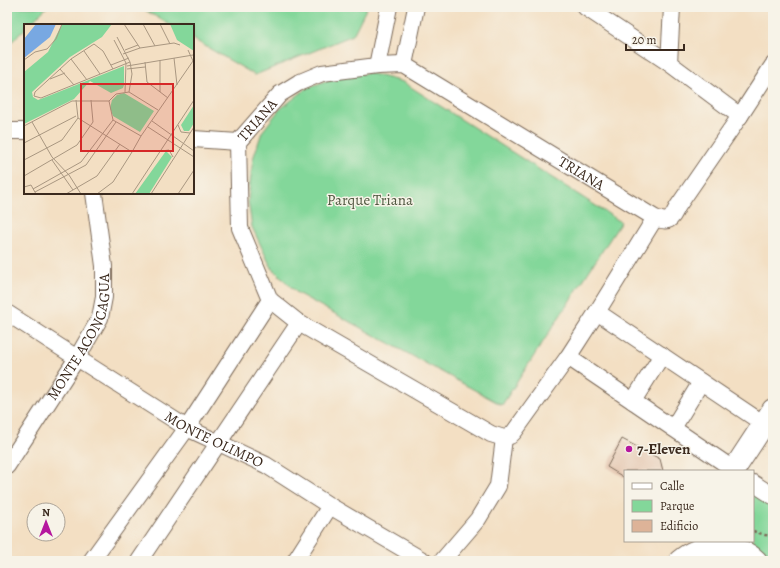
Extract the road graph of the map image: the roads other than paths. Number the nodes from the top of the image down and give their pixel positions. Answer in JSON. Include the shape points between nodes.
{"nodes":[{"id":1,"x":389,"y":7,"type":"edge"},
{"id":2,"x":416,"y":7,"type":"edge"},
{"id":3,"x":585,"y":7,"type":"edge"},
{"id":4,"x":672,"y":7,"type":"edge"},
{"id":5,"x":669,"y":63,"type":"junction"},
{"id":6,"x":404,"y":65,"type":"junction"},
{"id":7,"x":773,"y":65,"type":"edge"},
{"id":8,"x":377,"y":66,"type":"junction"},
{"id":9,"x":740,"y":116,"type":"junction"},
{"id":10,"x":7,"y":131,"type":"edge"},
{"id":11,"x":24,"y":131,"type":"edge"},
{"id":12,"x":194,"y":139,"type":"edge"},
{"id":13,"x":238,"y":142,"type":"junction"},
{"id":14,"x":94,"y":194,"type":"edge"},
{"id":15,"x":655,"y":218,"type":"junction"},
{"id":16,"x":270,"y":300,"type":"junction"},
{"id":17,"x":597,"y":312,"type":"junction"},
{"id":18,"x":7,"y":313,"type":"edge"},
{"id":19,"x":299,"y":323,"type":"junction"},
{"id":20,"x":662,"y":356,"type":"junction"},
{"id":21,"x":568,"y":357,"type":"junction"},
{"id":22,"x":77,"y":358,"type":"junction"},
{"id":23,"x":701,"y":382,"type":"junction"},
{"id":24,"x":632,"y":401,"type":"junction"},
{"id":25,"x":770,"y":421,"type":"edge"},
{"id":26,"x":187,"y":428,"type":"junction"},
{"id":27,"x":673,"y":428,"type":"junction"},
{"id":28,"x":504,"y":438,"type":"junction"},
{"id":29,"x":219,"y":442,"type":"junction"},
{"id":30,"x":7,"y":466,"type":"edge"},
{"id":31,"x":733,"y":470,"type":"edge"},
{"id":32,"x":735,"y":470,"type":"edge"},
{"id":33,"x":754,"y":484,"type":"edge"},
{"id":34,"x":773,"y":496,"type":"edge"},
{"id":35,"x":330,"y":506,"type":"junction"},
{"id":36,"x":688,"y":542,"type":"edge"},
{"id":37,"x":91,"y":561,"type":"edge"},
{"id":38,"x":140,"y":561,"type":"edge"},
{"id":39,"x":295,"y":561,"type":"edge"},
{"id":40,"x":424,"y":561,"type":"edge"},
{"id":41,"x":442,"y":561,"type":"edge"},
{"id":42,"x":677,"y":561,"type":"edge"},
{"id":43,"x":680,"y":561,"type":"edge"},
{"id":44,"x":756,"y":561,"type":"edge"}],
"edges":[{"from":1,"to":8,"type":"street"},
{"from":2,"to":6,"type":"street"},
{"from":3,"to":5,"type":"street"},
{"from":4,"to":5,"type":"street"},
{"from":5,"to":9,"type":"street"},
{"from":6,"to":8,"type":"street","name":"TRIANA"},
{"from":6,"to":15,"type":"street","name":"TRIANA"},
{"from":7,"to":9,"type":"street"},
{"from":8,"to":13,"type":"street","name":"TRIANA","via":[[322,74],[298,83],[280,94]]},
{"from":9,"to":15,"type":"street","via":[[671,218],[663,221]]},
{"from":10,"to":11,"type":"street"},
{"from":12,"to":13,"type":"street"},
{"from":13,"to":16,"type":"street","name":"TRIANA","via":[[240,228]]},
{"from":14,"to":22,"type":"street","name":"MONTE ACONCAGUA","via":[[104,266],[104,297],[100,318]]},
{"from":15,"to":17,"type":"street"},
{"from":16,"to":19,"type":"street","name":"TRIANA"},
{"from":16,"to":26,"type":"street"},
{"from":17,"to":20,"type":"street"},
{"from":17,"to":21,"type":"street"},
{"from":18,"to":22,"type":"street","name":"MONTE OLIMPO"},
{"from":19,"to":28,"type":"street","name":"TRIANA","via":[[492,434]]},
{"from":19,"to":29,"type":"street"},
{"from":20,"to":23,"type":"street"},
{"from":20,"to":24,"type":"street"},
{"from":21,"to":24,"type":"street"},
{"from":21,"to":28,"type":"street","via":[[514,432]]},
{"from":22,"to":26,"type":"street","name":"MONTE OLIMPO"},
{"from":22,"to":30,"type":"street","name":"MONTE ACONCAGUA"},
{"from":23,"to":25,"type":"street"},
{"from":23,"to":27,"type":"street"},
{"from":24,"to":27,"type":"street"},
{"from":25,"to":32,"type":"street"},
{"from":26,"to":29,"type":"street","name":"MONTE OLIMPO"},
{"from":26,"to":37,"type":"street"},
{"from":27,"to":31,"type":"street"},
{"from":28,"to":41,"type":"street","via":[[498,486],[478,519]]},
{"from":29,"to":35,"type":"street","name":"MONTE OLIMPO","via":[[266,465]]},
{"from":29,"to":38,"type":"street"},
{"from":33,"to":34,"type":"street"},
{"from":35,"to":39,"type":"street"},
{"from":35,"to":40,"type":"street","name":"MONTE OLIMPO"},
{"from":36,"to":42,"type":"street"},
{"from":43,"to":44,"type":"street","via":[[693,552],[718,547],[743,552]]}]}
